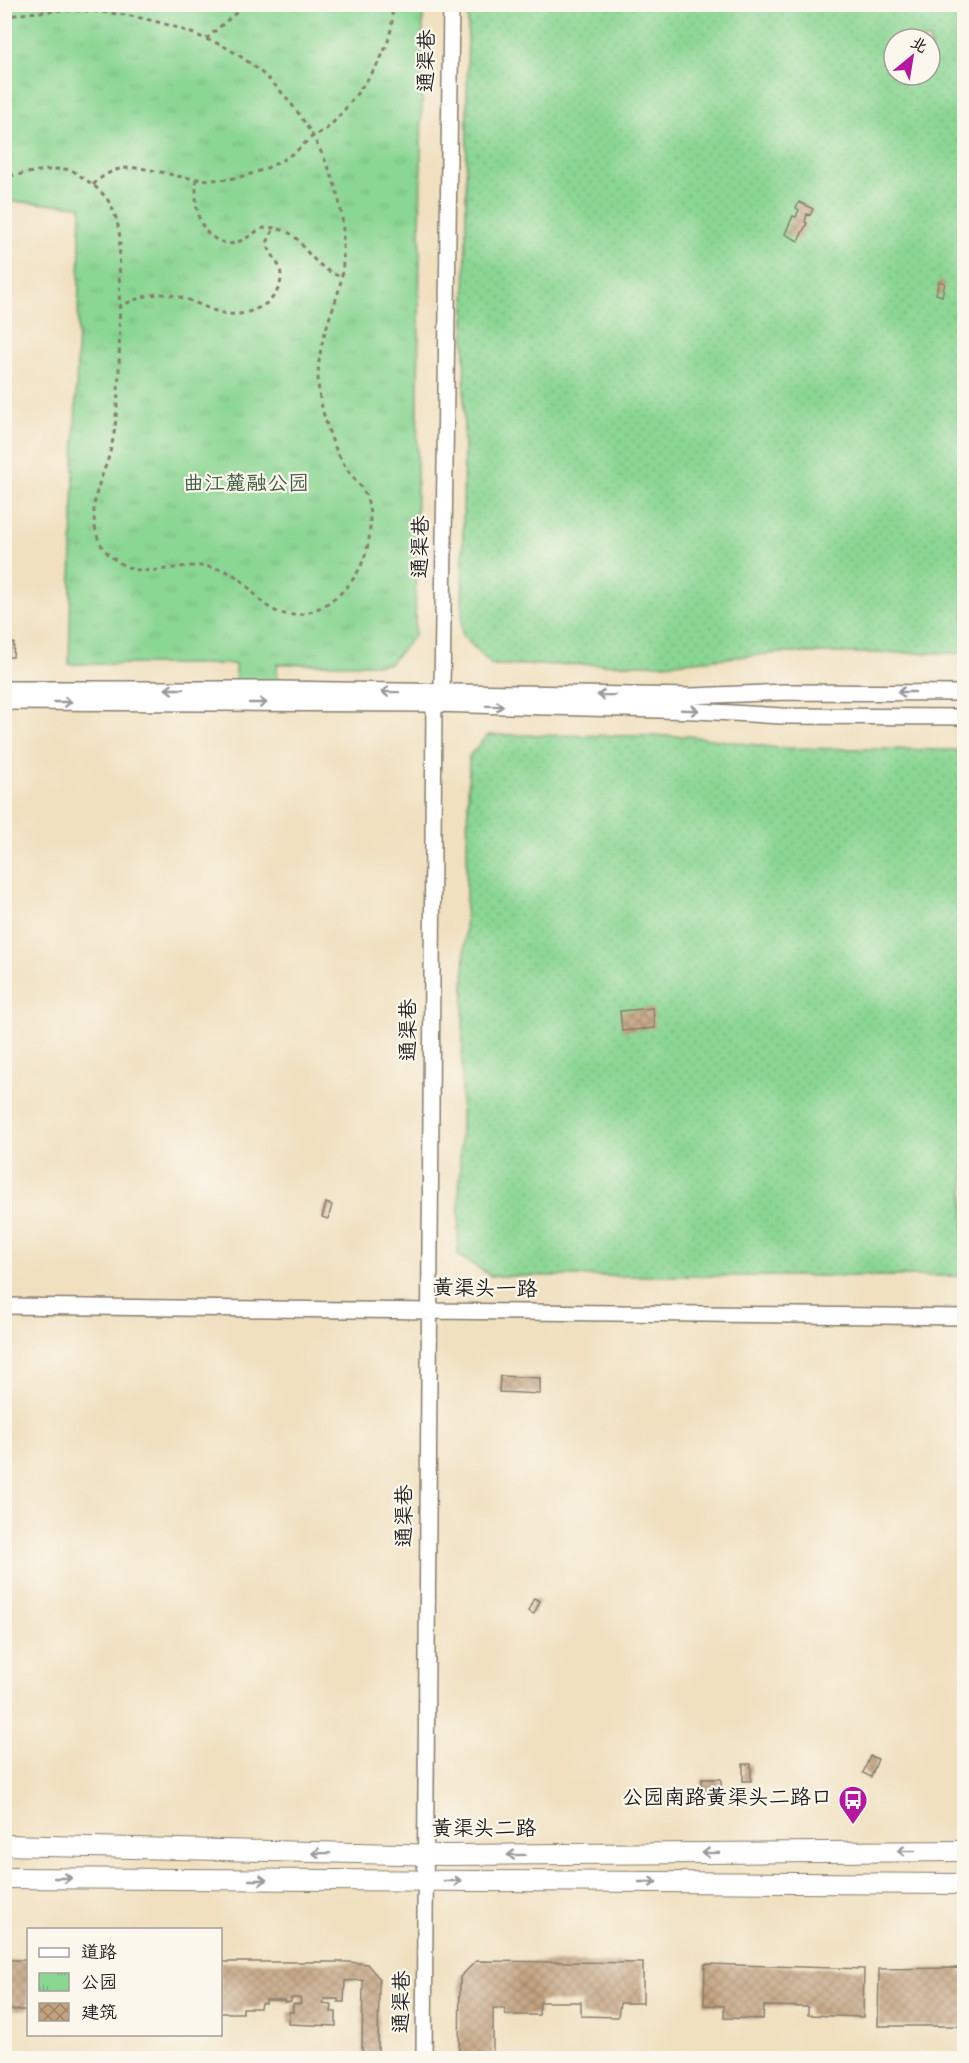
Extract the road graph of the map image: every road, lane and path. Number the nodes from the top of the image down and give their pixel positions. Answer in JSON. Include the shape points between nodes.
{"nodes":[{"id":1,"x":246,"y":4,"type":"edge"},
{"id":2,"x":391,"y":4,"type":"edge"},
{"id":3,"x":451,"y":4,"type":"edge"},
{"id":4,"x":4,"y":17,"type":"edge"},
{"id":5,"x":206,"y":39,"type":"junction"},
{"id":6,"x":313,"y":136,"type":"junction"},
{"id":7,"x":4,"y":177,"type":"edge"},
{"id":8,"x":196,"y":178,"type":"junction"},
{"id":9,"x":93,"y":186,"type":"junction"},
{"id":10,"x":274,"y":228,"type":"junction"},
{"id":11,"x":341,"y":277,"type":"junction"},
{"id":12,"x":118,"y":307,"type":"junction"},
{"id":13,"x":4,"y":689,"type":"edge"},
{"id":14,"x":964,"y":693,"type":"edge"},
{"id":15,"x":438,"y":699,"type":"junction"},
{"id":16,"x":4,"y":702,"type":"edge"},
{"id":17,"x":964,"y":717,"type":"edge"},
{"id":18,"x":4,"y":1306,"type":"edge"},
{"id":19,"x":430,"y":1311,"type":"junction"},
{"id":20,"x":964,"y":1317,"type":"edge"},
{"id":21,"x":4,"y":1845,"type":"edge"},
{"id":22,"x":964,"y":1851,"type":"edge"},
{"id":23,"x":427,"y":1855,"type":"junction"},
{"id":24,"x":4,"y":1878,"type":"edge"},
{"id":25,"x":427,"y":1881,"type":"junction"},
{"id":26,"x":964,"y":1884,"type":"edge"},
{"id":27,"x":424,"y":2058,"type":"edge"}],
"edges":[{"from":1,"to":5,"type":"path"},
{"from":2,"to":6,"type":"path","via":[[392,25],[378,63],[334,121]]},
{"from":3,"to":15,"type":"street","name":"通渠巷"},
{"from":4,"to":5,"type":"path","via":[[111,12],[166,24]]},
{"from":5,"to":6,"type":"path","via":[[226,48],[267,79],[304,118]]},
{"from":6,"to":8,"type":"path","via":[[295,152],[251,174],[228,179]]},
{"from":6,"to":11,"type":"path","via":[[329,168],[340,209]]},
{"from":7,"to":9,"type":"path","via":[[70,170]]},
{"from":8,"to":9,"type":"path","via":[[137,167],[109,172]]},
{"from":8,"to":10,"type":"path","via":[[200,224],[219,242],[234,244],[259,229]]},
{"from":9,"to":12,"type":"path","via":[[114,208],[117,221]]},
{"from":10,"to":11,"type":"path","via":[[289,232],[315,261]]},
{"from":10,"to":12,"type":"path","via":[[267,243],[282,278],[272,300],[262,306],[249,312],[216,313],[180,297],[159,294]]},
{"from":11,"to":12,"type":"path","via":[[323,336],[317,384],[340,457],[370,508],[369,539],[366,558],[347,588],[303,615],[274,611],[228,572],[196,566],[148,572],[122,565],[102,546],[95,532],[93,509],[116,417]]},
{"from":15,"to":13,"type":"street","one_way":true,"via":[[278,689]]},
{"from":14,"to":15,"type":"street","one_way":true,"via":[[786,692]]},
{"from":16,"to":15,"type":"street","one_way":true},
{"from":15,"to":17,"type":"street","one_way":true,"via":[[782,716]]},
{"from":15,"to":19,"type":"street","name":"通渠巷"},
{"from":18,"to":19,"type":"street","name":"黄渠头一路"},
{"from":19,"to":20,"type":"street","name":"黄渠头一路"},
{"from":19,"to":23,"type":"street","name":"通渠巷"},
{"from":23,"to":21,"type":"main road","name":"黄渠头二路","one_way":true},
{"from":22,"to":23,"type":"main road","name":"黄渠头二路","one_way":true},
{"from":23,"to":25,"type":"street","name":"通渠巷"},
{"from":24,"to":25,"type":"main road","one_way":true},
{"from":25,"to":26,"type":"main road","one_way":true},
{"from":25,"to":27,"type":"street","name":"通渠巷"}]}
